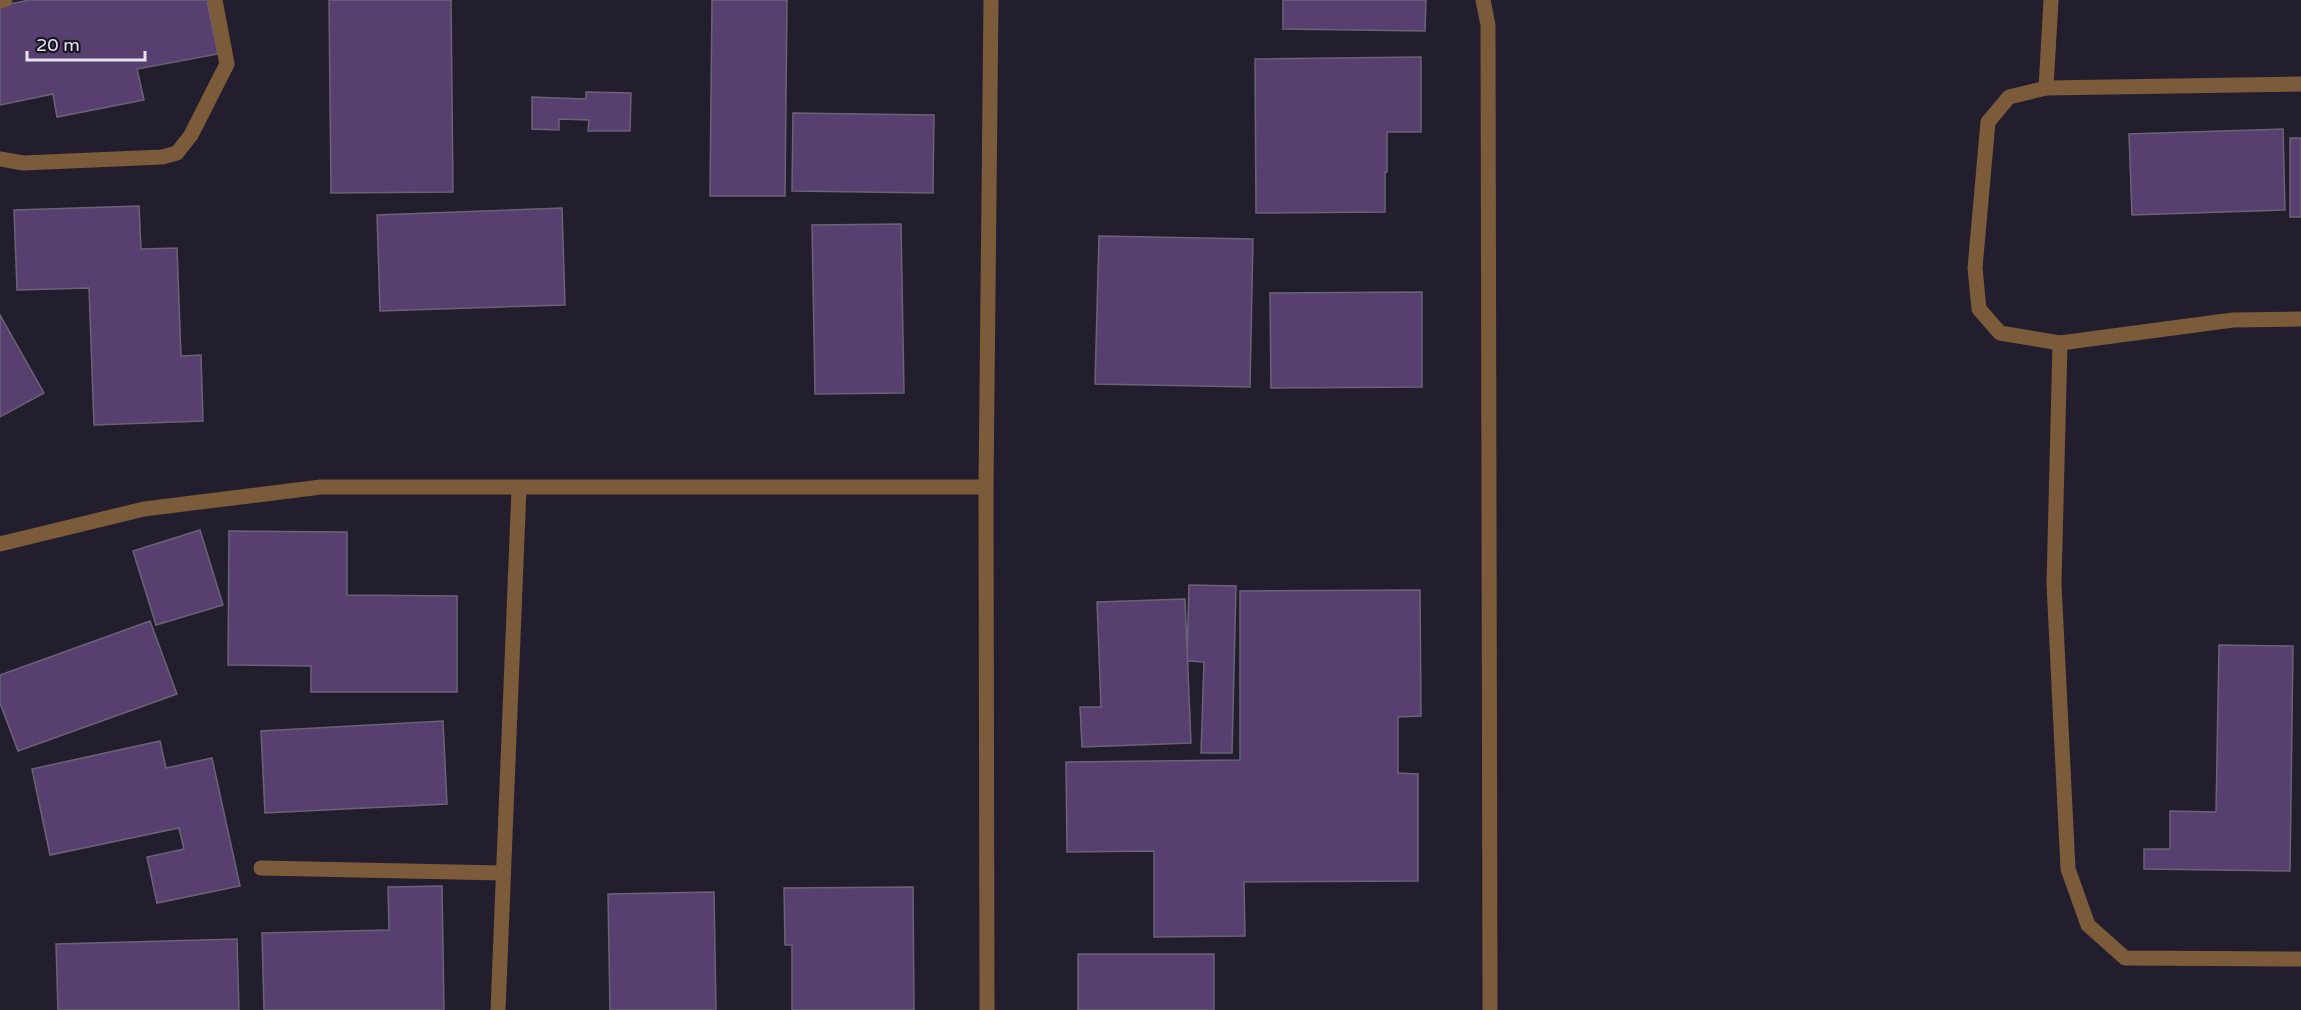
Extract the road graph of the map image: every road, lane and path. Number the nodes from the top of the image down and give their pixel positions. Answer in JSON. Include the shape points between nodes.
{"nodes":[{"id":1,"x":5,"y":0,"type":"edge"},
{"id":2,"x":215,"y":0,"type":"edge"},
{"id":3,"x":991,"y":0,"type":"edge"},
{"id":4,"x":1484,"y":0,"type":"edge"},
{"id":5,"x":2051,"y":0,"type":"edge"},
{"id":6,"x":0,"y":2,"type":"edge"},
{"id":7,"x":2301,"y":84,"type":"edge"},
{"id":8,"x":2046,"y":88,"type":"junction"},
{"id":9,"x":0,"y":159,"type":"edge"},
{"id":10,"x":2301,"y":319,"type":"edge"},
{"id":11,"x":2060,"y":343,"type":"junction"},
{"id":12,"x":986,"y":487,"type":"junction"},
{"id":13,"x":519,"y":488,"type":"junction"},
{"id":14,"x":0,"y":544,"type":"edge"},
{"id":15,"x":261,"y":868,"type":"dead end"},
{"id":16,"x":503,"y":873,"type":"junction"},
{"id":17,"x":2301,"y":959,"type":"edge"},
{"id":18,"x":498,"y":1010,"type":"edge"},
{"id":19,"x":987,"y":1010,"type":"edge"},
{"id":20,"x":1490,"y":1010,"type":"edge"}],
"edges":[{"from":1,"to":6,"type":"street"},
{"from":2,"to":9,"type":"street","via":[[227,64],[191,135],[177,153],[162,157],[23,163]]},
{"from":3,"to":12,"type":"street"},
{"from":4,"to":20,"type":"street","via":[[1488,26]]},
{"from":5,"to":8,"type":"street"},
{"from":7,"to":8,"type":"street"},
{"from":8,"to":11,"type":"street","via":[[2009,97],[1988,122],[1975,268],[1979,309],[2000,333]]},
{"from":10,"to":11,"type":"street","via":[[2233,320]]},
{"from":11,"to":17,"type":"street","via":[[2054,584],[2068,869],[2088,925],[2125,958]]},
{"from":12,"to":13,"type":"street"},
{"from":12,"to":19,"type":"street"},
{"from":13,"to":14,"type":"street","via":[[321,487],[144,509]]},
{"from":13,"to":16,"type":"street"},
{"from":15,"to":16,"type":"street"},
{"from":16,"to":18,"type":"street"}]}
